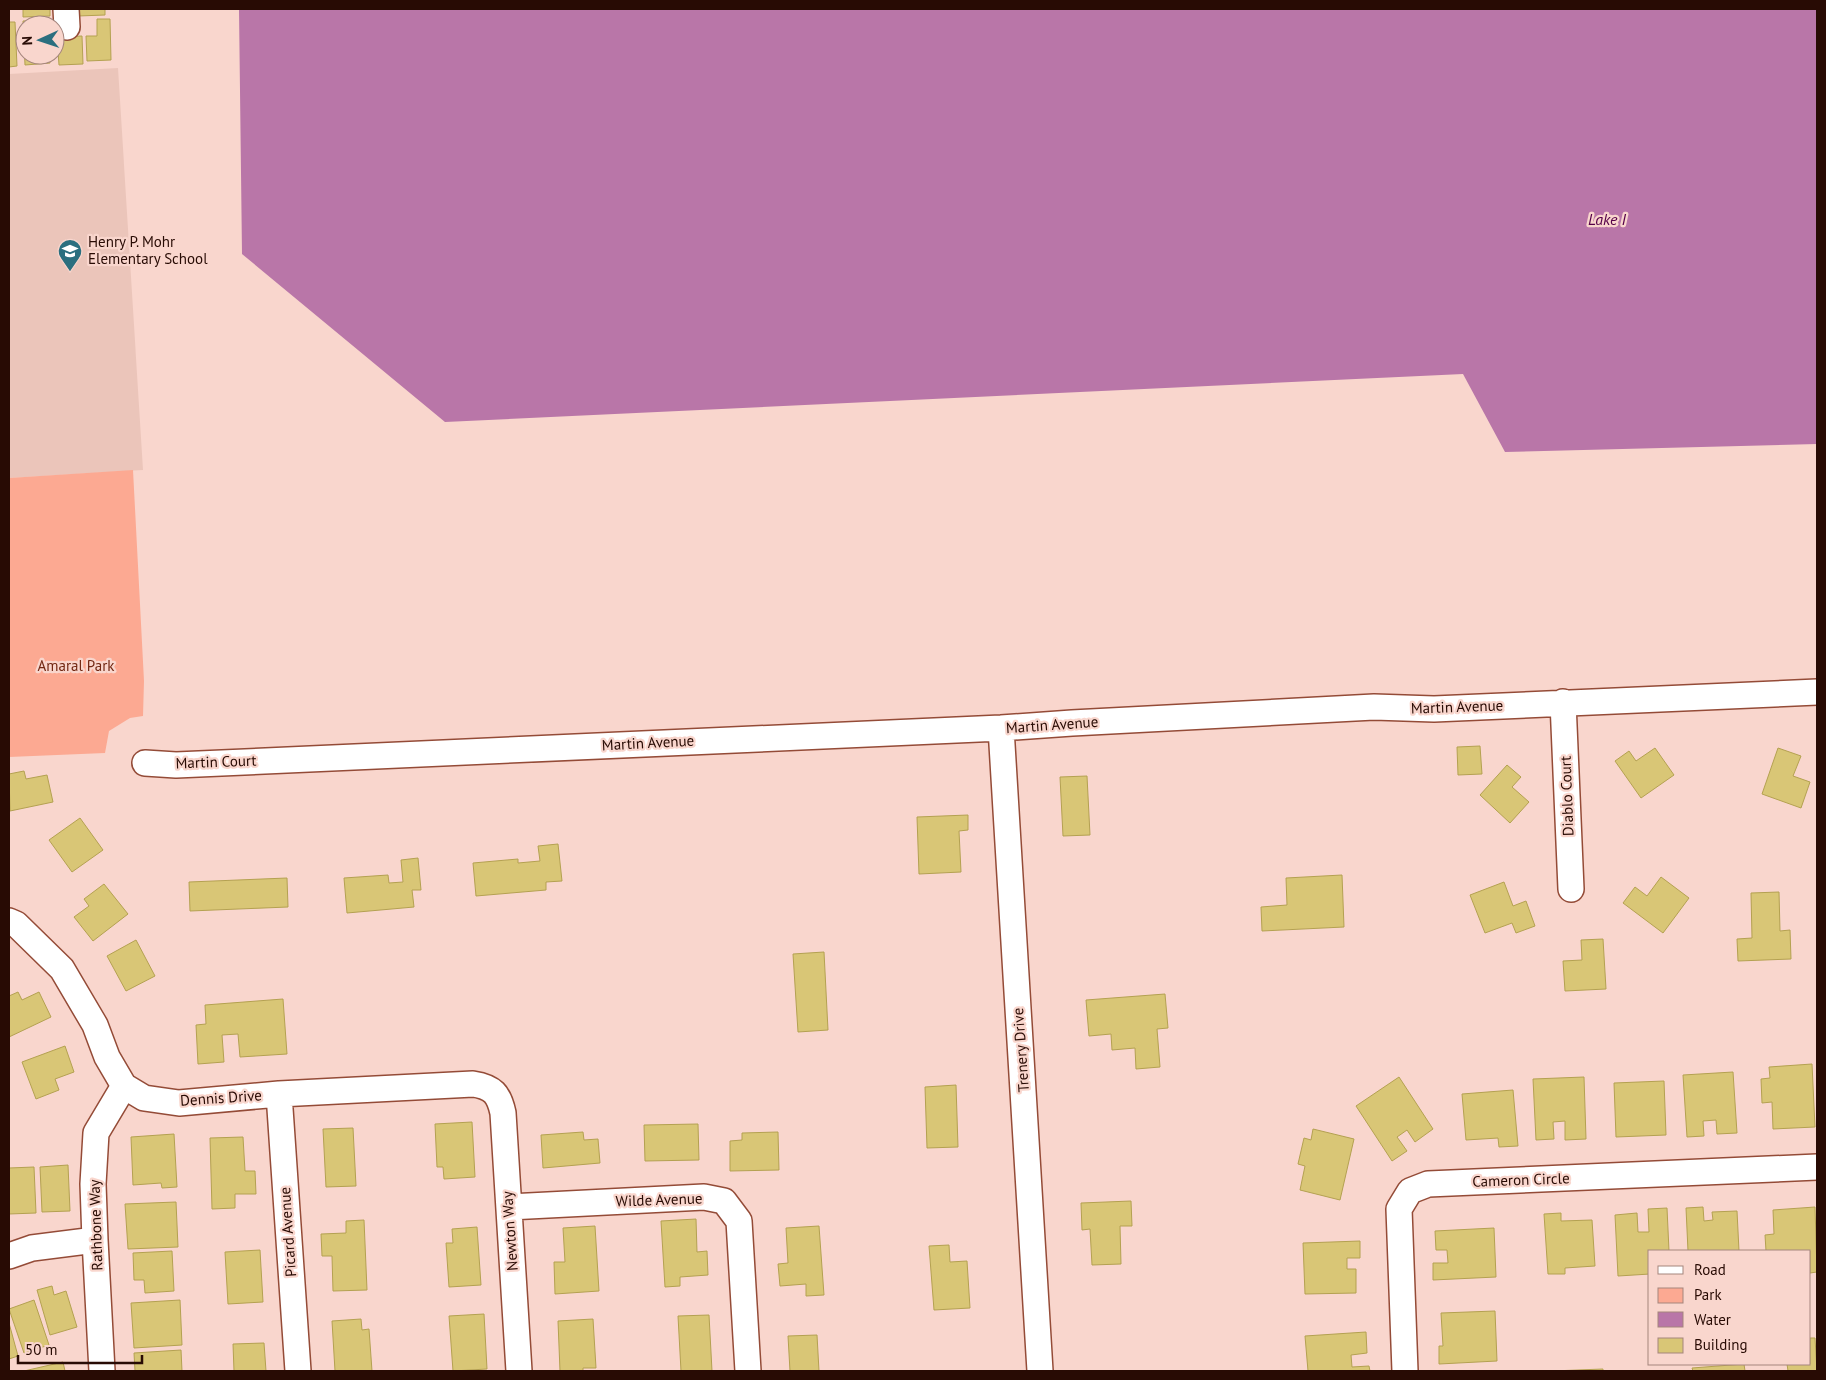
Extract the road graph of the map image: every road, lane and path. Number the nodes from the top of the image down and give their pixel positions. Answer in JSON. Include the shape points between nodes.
{"nodes":[{"id":1,"x":1817,"y":692,"type":"edge"},
{"id":2,"x":1563,"y":702,"type":"junction"},
{"id":3,"x":1001,"y":728,"type":"junction"},
{"id":4,"x":287,"y":759,"type":"joint"},
{"id":5,"x":145,"y":763,"type":"dead end"},
{"id":6,"x":1571,"y":889,"type":"dead end"},
{"id":7,"x":9,"y":921,"type":"edge"},
{"id":8,"x":124,"y":1086,"type":"junction"},
{"id":9,"x":495,"y":1092,"type":"joint"},
{"id":10,"x":279,"y":1094,"type":"junction"},
{"id":11,"x":1817,"y":1167,"type":"edge"},
{"id":12,"x":509,"y":1207,"type":"junction"},
{"id":13,"x":95,"y":1240,"type":"junction"},
{"id":14,"x":9,"y":1256,"type":"edge"},
{"id":15,"x":102,"y":1371,"type":"edge"},
{"id":16,"x":298,"y":1371,"type":"edge"},
{"id":17,"x":519,"y":1371,"type":"edge"},
{"id":18,"x":748,"y":1371,"type":"edge"},
{"id":19,"x":1040,"y":1371,"type":"edge"},
{"id":20,"x":1405,"y":1371,"type":"edge"}],
"edges":[{"from":1,"to":2,"type":"street","name":"Martin Avenue"},
{"from":2,"to":3,"type":"street","name":"Martin Avenue","via":[[1434,709],[1374,707]]},
{"from":2,"to":6,"type":"street","name":"Diablo Court"},
{"from":3,"to":4,"type":"street","name":"Martin Avenue"},
{"from":3,"to":19,"type":"street","name":"Trenery Drive"},
{"from":4,"to":5,"type":"street","name":"Martin Court","via":[[176,765]]},
{"from":7,"to":8,"type":"street","name":"Dennis Drive","via":[[62,969],[95,1025],[107,1058]]},
{"from":8,"to":10,"type":"street","name":"Dennis Drive","via":[[144,1098],[179,1103]]},
{"from":8,"to":13,"type":"street","name":"Rathbone Way","via":[[96,1133],[93,1184]]},
{"from":9,"to":10,"type":"street","name":"Dennis Drive","via":[[473,1084]]},
{"from":9,"to":12,"type":"street","name":"Newton Way","via":[[503,1113]]},
{"from":10,"to":16,"type":"street","name":"Picard Avenue"},
{"from":11,"to":20,"type":"street","name":"Cameron Circle","via":[[1428,1184],[1410,1191],[1399,1209]]},
{"from":12,"to":17,"type":"street","name":"Newton Way"},
{"from":12,"to":18,"type":"street","name":"Wilde Avenue","via":[[704,1197],[724,1201],[738,1221]]},
{"from":13,"to":14,"type":"street","via":[[32,1248]]},
{"from":13,"to":15,"type":"street","name":"Rathbone Way"}]}
